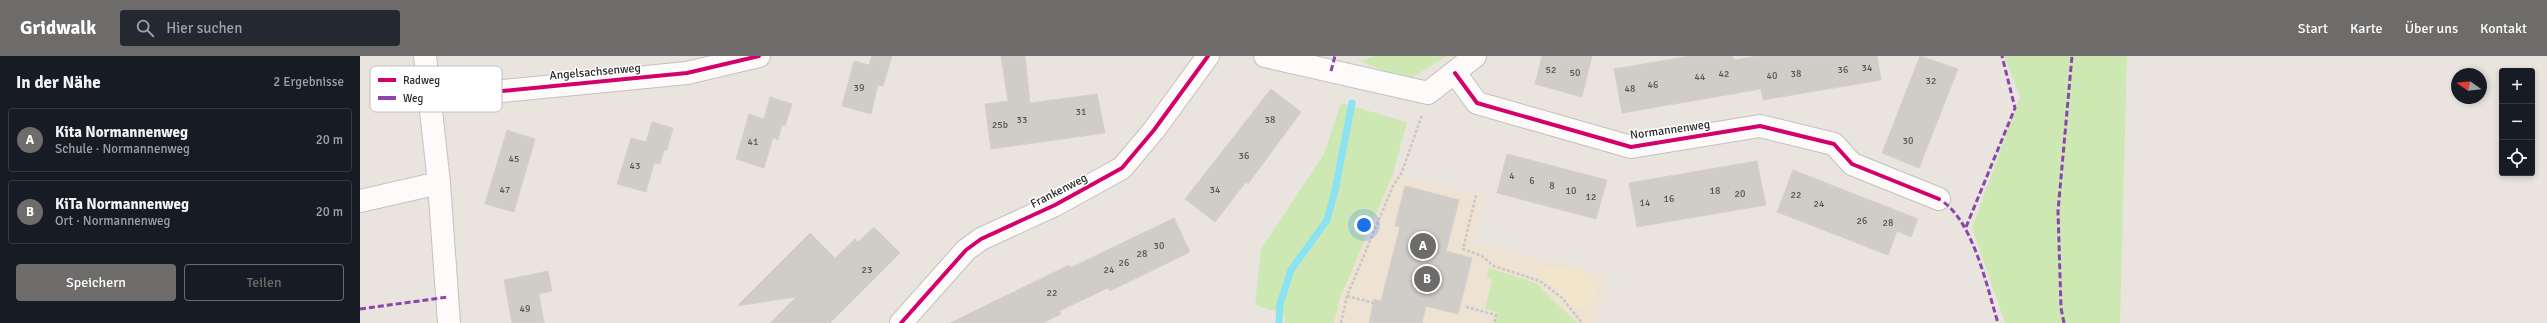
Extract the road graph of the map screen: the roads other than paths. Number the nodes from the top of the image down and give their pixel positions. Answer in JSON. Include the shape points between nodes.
{"nodes":[{"id":1,"x":425,"y":56,"type":"edge"},
{"id":2,"x":759,"y":56,"type":"edge"},
{"id":3,"x":1208,"y":56,"type":"edge"},
{"id":4,"x":1264,"y":56,"type":"edge"},
{"id":5,"x":1475,"y":56,"type":"edge"},
{"id":6,"x":426,"y":66,"type":"edge"},
{"id":7,"x":1455,"y":73,"type":"junction"},
{"id":8,"x":502,"y":91,"type":"edge"},
{"id":9,"x":432,"y":112,"type":"edge"},
{"id":10,"x":439,"y":183,"type":"junction"},
{"id":11,"x":1939,"y":199,"type":"dead end"},
{"id":12,"x":360,"y":201,"type":"edge"},
{"id":13,"x":449,"y":323,"type":"edge"},
{"id":14,"x":901,"y":323,"type":"edge"}],
"edges":[{"from":1,"to":6,"type":"street"},
{"from":2,"to":8,"type":"street","name":"Angelsachsenweg","via":[[687,73]]},
{"from":3,"to":14,"type":"street","name":"Frankenweg","via":[[1154,130],[1122,168],[1055,206],[981,239],[966,250]]},
{"from":4,"to":7,"type":"street","via":[[1428,93]]},
{"from":5,"to":7,"type":"street"},
{"from":7,"to":11,"type":"street","name":"Normannenweg","via":[[1477,103],[1631,148],[1760,126],[1834,144],[1852,164]]},
{"from":9,"to":10,"type":"street"},
{"from":10,"to":12,"type":"street"},
{"from":10,"to":13,"type":"street"}]}
